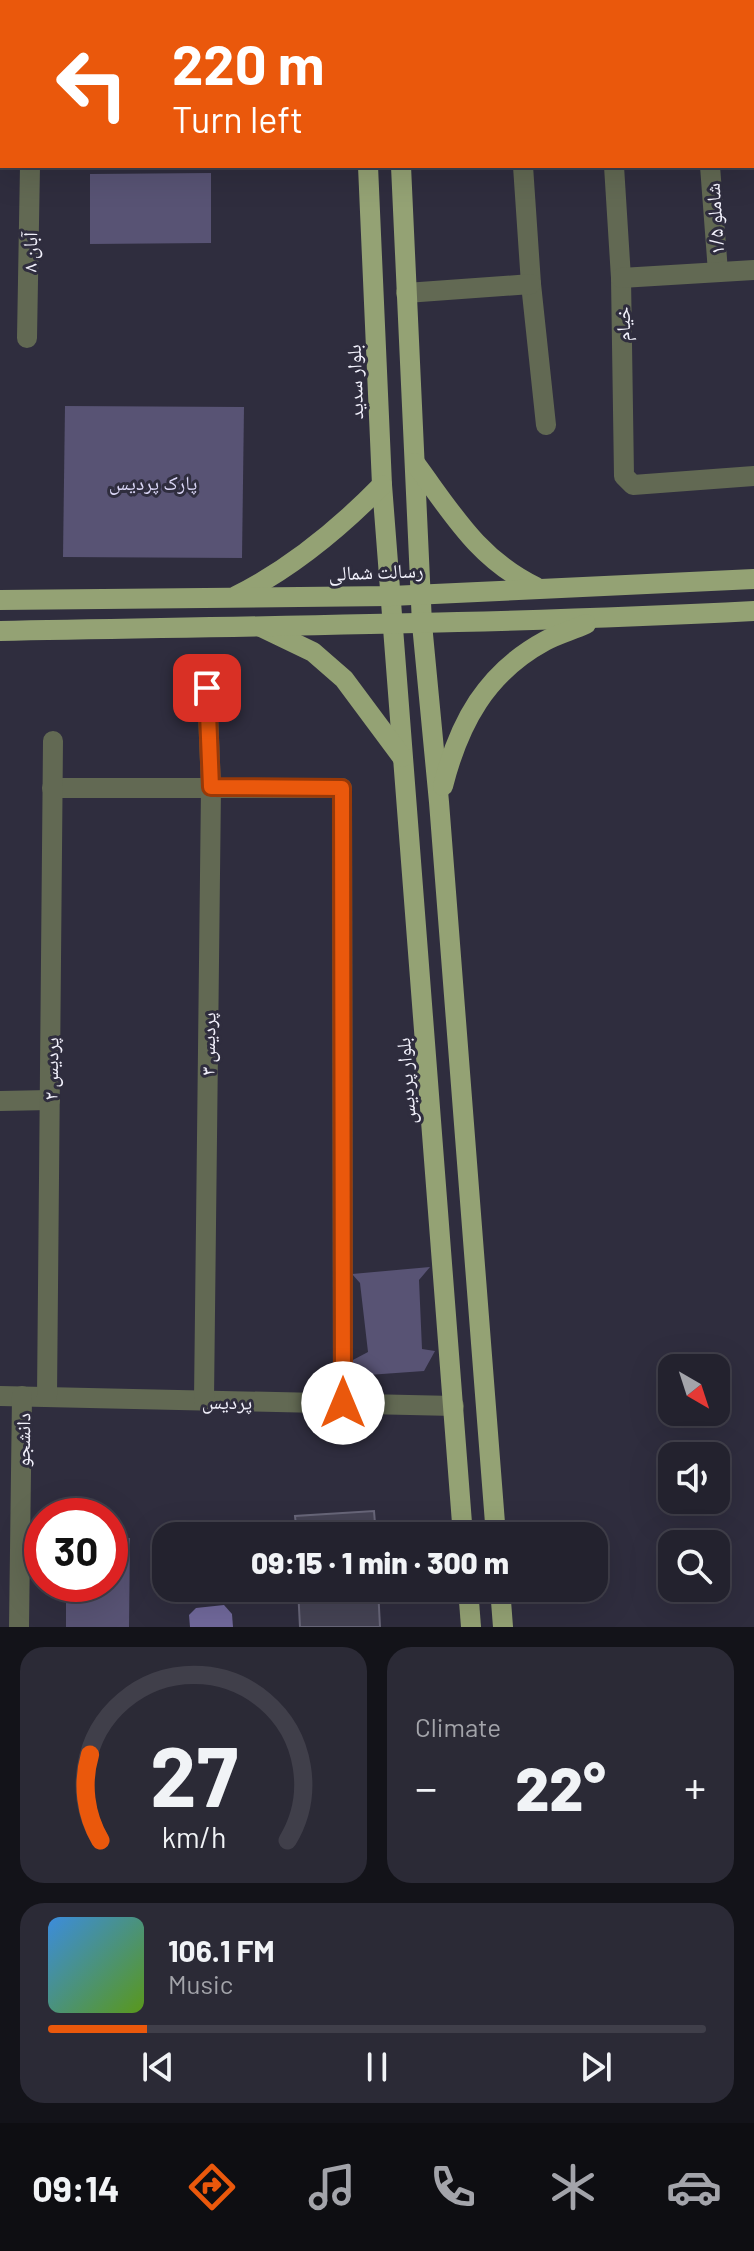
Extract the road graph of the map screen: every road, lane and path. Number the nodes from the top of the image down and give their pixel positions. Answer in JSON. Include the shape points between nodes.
{"nodes":[{"id":1,"x":30,"y":168,"type":"edge"},
{"id":2,"x":368,"y":168,"type":"edge"},
{"id":3,"x":401,"y":168,"type":"edge"},
{"id":4,"x":523,"y":168,"type":"edge"},
{"id":5,"x":614,"y":168,"type":"edge"},
{"id":6,"x":710,"y":168,"type":"edge"},
{"id":7,"x":754,"y":270,"type":"edge"},
{"id":8,"x":718,"y":272,"type":"junction"},
{"id":9,"x":621,"y":278,"type":"junction"},
{"id":10,"x":531,"y":284,"type":"junction"},
{"id":11,"x":406,"y":293,"type":"junction"},
{"id":12,"x":27,"y":338,"type":"dead end"},
{"id":13,"x":546,"y":425,"type":"dead end"},
{"id":14,"x":414,"y":463,"type":"junction"},
{"id":15,"x":754,"y":476,"type":"edge"},
{"id":16,"x":382,"y":485,"type":"junction"},
{"id":17,"x":385,"y":522,"type":"junction"},
{"id":18,"x":417,"y":522,"type":"junction"},
{"id":19,"x":754,"y":579,"type":"edge"},
{"id":20,"x":540,"y":589,"type":"junction"},
{"id":21,"x":487,"y":591,"type":"junction"},
{"id":22,"x":420,"y":594,"type":"junction"},
{"id":23,"x":391,"y":596,"type":"junction"},
{"id":24,"x":310,"y":597,"type":"junction"},
{"id":25,"x":233,"y":598,"type":"junction"},
{"id":26,"x":0,"y":600,"type":"edge"},
{"id":27,"x":754,"y":611,"type":"edge"},
{"id":28,"x":599,"y":619,"type":"junction"},
{"id":29,"x":487,"y":622,"type":"junction"},
{"id":30,"x":394,"y":623,"type":"junction"},
{"id":31,"x":422,"y":624,"type":"junction"},
{"id":32,"x":309,"y":625,"type":"junction"},
{"id":33,"x":258,"y":626,"type":"junction"},
{"id":34,"x":0,"y":631,"type":"edge"},
{"id":35,"x":207,"y":688,"type":"dead end"},
{"id":36,"x":53,"y":741,"type":"dead end"},
{"id":37,"x":404,"y":759,"type":"junction"},
{"id":38,"x":211,"y":787,"type":"junction"},
{"id":39,"x":52,"y":788,"type":"junction"},
{"id":40,"x":439,"y":802,"type":"junction"},
{"id":41,"x":410,"y":845,"type":"junction"},
{"id":42,"x":442,"y":845,"type":"junction"},
{"id":43,"x":50,"y":1100,"type":"junction"},
{"id":44,"x":0,"y":1101,"type":"edge"},
{"id":45,"x":0,"y":1396,"type":"edge"},
{"id":46,"x":22,"y":1396,"type":"junction"},
{"id":47,"x":47,"y":1397,"type":"junction"},
{"id":48,"x":204,"y":1400,"type":"junction"},
{"id":49,"x":343,"y":1403,"type":"junction"},
{"id":50,"x":454,"y":1406,"type":"junction"},
{"id":51,"x":462,"y":1522,"type":"edge"},
{"id":52,"x":495,"y":1522,"type":"edge"},
{"id":53,"x":469,"y":1602,"type":"edge"},
{"id":54,"x":501,"y":1602,"type":"edge"},
{"id":55,"x":19,"y":1627,"type":"edge"},
{"id":56,"x":471,"y":1627,"type":"edge"},
{"id":57,"x":503,"y":1627,"type":"edge"}],
"edges":[{"from":1,"to":12,"type":"street","name":"آبان ۸"},
{"from":2,"to":16,"type":"main road","name":"بلوار سدید"},
{"from":3,"to":11,"type":"main road"},
{"from":4,"to":10,"type":"street"},
{"from":5,"to":9,"type":"street","name":"خیام"},
{"from":6,"to":8,"type":"street","name":"شاملو ۱/۵"},
{"from":7,"to":8,"type":"street"},
{"from":8,"to":9,"type":"street"},
{"from":9,"to":15,"type":"street","name":"خیام","via":[[628,482]]},
{"from":10,"to":11,"type":"street"},
{"from":10,"to":13,"type":"street"},
{"from":11,"to":14,"type":"main road"},
{"from":14,"to":18,"type":"main road"},
{"from":14,"to":20,"type":"main road","via":[[492,560]]},
{"from":16,"to":17,"type":"main road","name":"بلوار سدید"},
{"from":16,"to":25,"type":"main road","via":[[332,534]]},
{"from":17,"to":18,"type":"main road"},
{"from":17,"to":23,"type":"main road","name":"بلوار سدید"},
{"from":18,"to":22,"type":"main road"},
{"from":19,"to":20,"type":"main road","name":"رسالت شمالی"},
{"from":20,"to":21,"type":"main road","name":"رسالت شمالی"},
{"from":21,"to":22,"type":"main road","name":"رسالت شمالی"},
{"from":21,"to":29,"type":"main road"},
{"from":22,"to":23,"type":"main road","name":"رسالت شمالی"},
{"from":22,"to":31,"type":"main road"},
{"from":23,"to":24,"type":"main road","name":"رسالت شمالی"},
{"from":23,"to":30,"type":"main road","name":"بلوار سدید"},
{"from":24,"to":25,"type":"main road","name":"رسالت شمالی"},
{"from":24,"to":32,"type":"main road"},
{"from":25,"to":26,"type":"main road","name":"رسالت شمالی"},
{"from":27,"to":28,"type":"main road"},
{"from":28,"to":29,"type":"main road"},
{"from":28,"to":40,"type":"main road","via":[[545,641],[510,665],[477,699],[451,753]]},
{"from":29,"to":31,"type":"main road"},
{"from":30,"to":31,"type":"main road"},
{"from":30,"to":32,"type":"main road"},
{"from":30,"to":37,"type":"main road","name":"بلوار پردیس"},
{"from":31,"to":40,"type":"main road"},
{"from":32,"to":33,"type":"main road"},
{"from":33,"to":34,"type":"main road"},
{"from":33,"to":37,"type":"main road","via":[[313,652],[344,679]]},
{"from":35,"to":38,"type":"street","name":"پردیس ۳"},
{"from":36,"to":39,"type":"street","name":"پردیس ۲"},
{"from":37,"to":41,"type":"main road","name":"بلوار پردیس"},
{"from":38,"to":39,"type":"street"},
{"from":38,"to":48,"type":"street","name":"پردیس ۳"},
{"from":38,"to":49,"type":"street","via":[[342,788]]},
{"from":39,"to":43,"type":"street","name":"پردیس ۲"},
{"from":40,"to":42,"type":"main road"},
{"from":41,"to":42,"type":"main road"},
{"from":41,"to":50,"type":"main road","name":"بلوار پردیس"},
{"from":42,"to":52,"type":"main road"},
{"from":43,"to":44,"type":"street"},
{"from":43,"to":47,"type":"street","name":"پردیس ۲"},
{"from":45,"to":46,"type":"street","name":"پردیس"},
{"from":46,"to":47,"type":"street","name":"پردیس"},
{"from":46,"to":55,"type":"street","name":"دانشجو"},
{"from":47,"to":48,"type":"street","name":"پردیس"},
{"from":48,"to":49,"type":"street","name":"پردیس"},
{"from":49,"to":50,"type":"street","name":"پردیس"},
{"from":50,"to":51,"type":"main road","name":"بلوار پردیس"},
{"from":53,"to":56,"type":"main road"},
{"from":54,"to":57,"type":"main road"}]}
